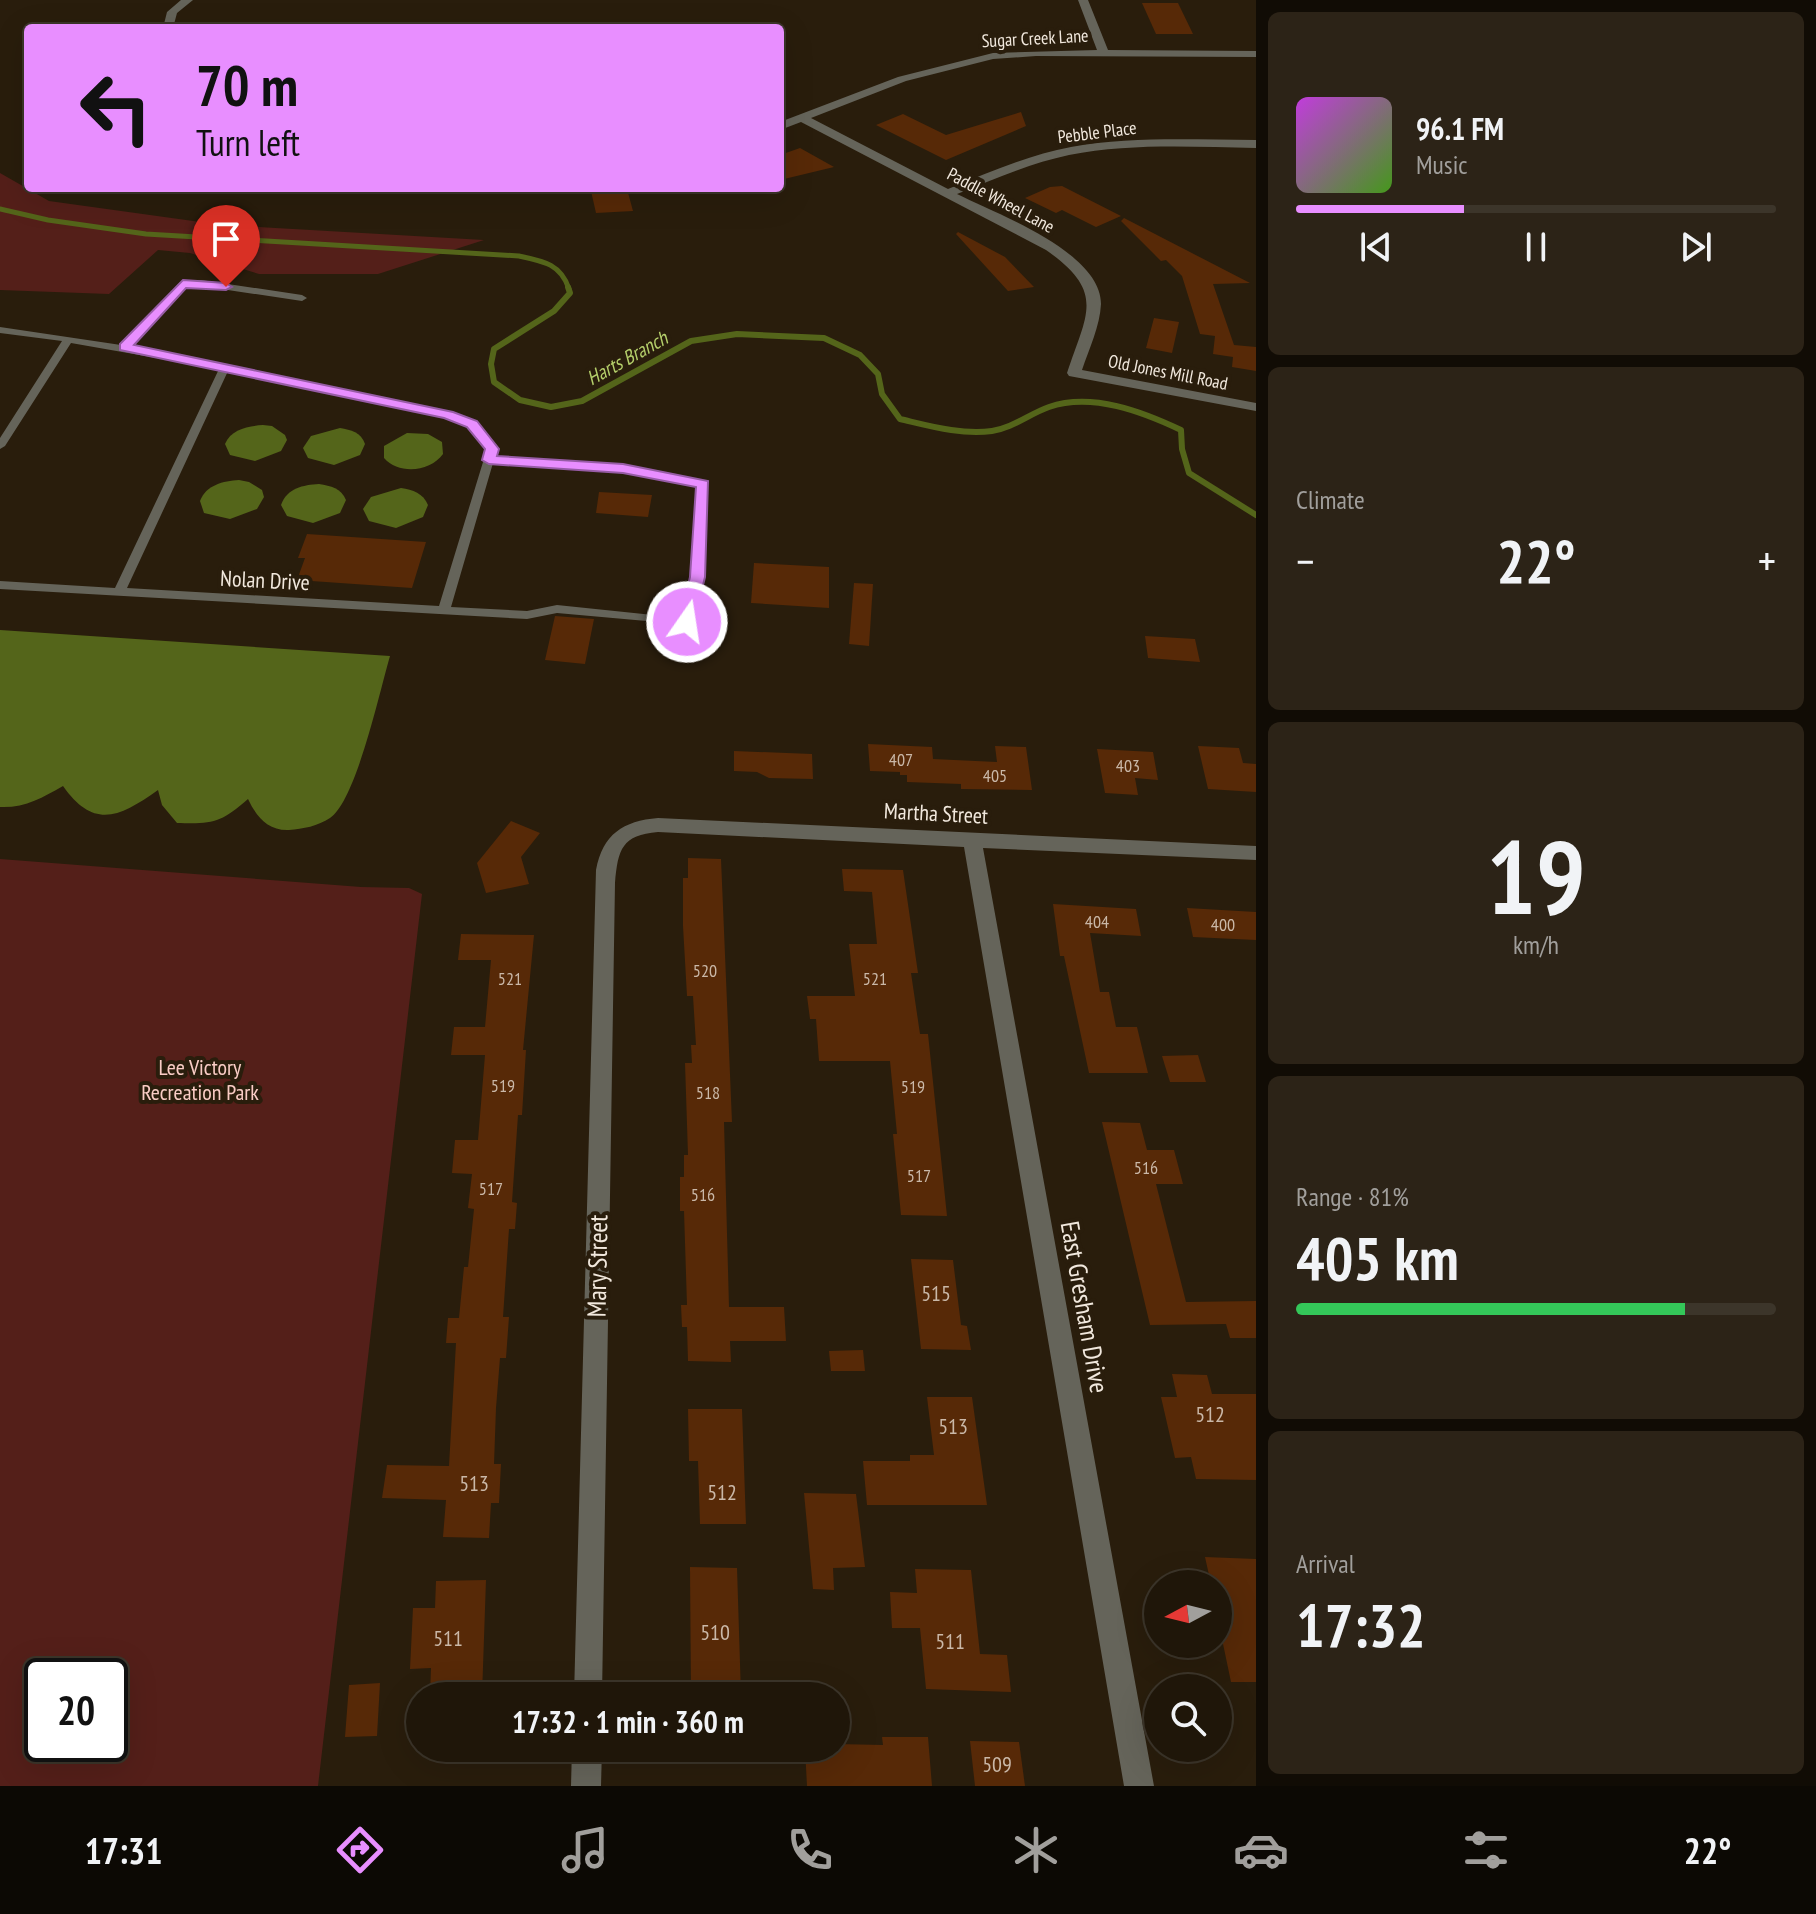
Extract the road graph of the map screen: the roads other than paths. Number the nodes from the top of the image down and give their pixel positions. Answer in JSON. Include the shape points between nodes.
{"nodes":[{"id":1,"x":188,"y":0,"type":"edge"},
{"id":2,"x":1083,"y":0,"type":"edge"},
{"id":3,"x":169,"y":24,"type":"edge"},
{"id":4,"x":1104,"y":53,"type":"junction"},
{"id":5,"x":1256,"y":54,"type":"edge"},
{"id":6,"x":802,"y":118,"type":"junction"},
{"id":7,"x":784,"y":125,"type":"edge"},
{"id":8,"x":1256,"y":144,"type":"edge"},
{"id":9,"x":948,"y":193,"type":"junction"},
{"id":10,"x":302,"y":298,"type":"dead end"},
{"id":11,"x":0,"y":330,"type":"edge"},
{"id":12,"x":69,"y":339,"type":"junction"},
{"id":13,"x":125,"y":347,"type":"junction"},
{"id":14,"x":225,"y":367,"type":"junction"},
{"id":15,"x":1074,"y":373,"type":"joint"},
{"id":16,"x":1256,"y":407,"type":"edge"},
{"id":17,"x":0,"y":446,"type":"edge"},
{"id":18,"x":489,"y":460,"type":"junction"},
{"id":19,"x":0,"y":585,"type":"edge"},
{"id":20,"x":119,"y":592,"type":"junction"},
{"id":21,"x":444,"y":610,"type":"junction"},
{"id":22,"x":617,"y":837,"type":"joint"},
{"id":23,"x":972,"y":839,"type":"junction"},
{"id":24,"x":1256,"y":853,"type":"edge"},
{"id":25,"x":588,"y":1682,"type":"edge"},
{"id":26,"x":587,"y":1762,"type":"edge"},
{"id":27,"x":586,"y":1786,"type":"edge"},
{"id":28,"x":1139,"y":1786,"type":"edge"}],
"edges":[{"from":1,"to":3,"type":"street","via":[[172,12]]},
{"from":2,"to":4,"type":"street"},
{"from":4,"to":5,"type":"street","name":"Sugar Creek Lane"},
{"from":4,"to":6,"type":"street","name":"Sugar Creek Lane","via":[[971,60],[902,79]]},
{"from":6,"to":7,"type":"street","name":"Sugar Creek Lane"},
{"from":6,"to":9,"type":"street","name":"Paddle Wheel Lane"},
{"from":8,"to":9,"type":"street","name":"Pebble Place","via":[[1147,144],[1069,151]]},
{"from":9,"to":15,"type":"street","name":"Paddle Wheel Lane","via":[[1051,247],[1086,273],[1093,310]]},
{"from":10,"to":13,"type":"lane","via":[[183,284]]},
{"from":11,"to":12,"type":"lane"},
{"from":12,"to":13,"type":"lane"},
{"from":12,"to":17,"type":"lane"},
{"from":13,"to":14,"type":"lane"},
{"from":14,"to":18,"type":"lane","via":[[448,414],[484,436],[492,449]]},
{"from":14,"to":20,"type":"lane"},
{"from":15,"to":16,"type":"street","name":"Old Jones Mill Road"},
{"from":18,"to":21,"type":"lane"},
{"from":18,"to":21,"type":"lane","name":"Nolan Drive","via":[[623,469],[703,484],[697,577],[687,622],[557,609],[527,615]]},
{"from":19,"to":20,"type":"lane","name":"Nolan Drive"},
{"from":20,"to":21,"type":"lane","name":"Nolan Drive"},
{"from":22,"to":23,"type":"street","name":"Martha Street","via":[[639,826],[658,825]]},
{"from":22,"to":25,"type":"street","name":"Mary Street","via":[[605,883]]},
{"from":23,"to":24,"type":"street","name":"Martha Street"},
{"from":23,"to":28,"type":"street","name":"East Gresham Drive"},
{"from":26,"to":27,"type":"street"}]}
